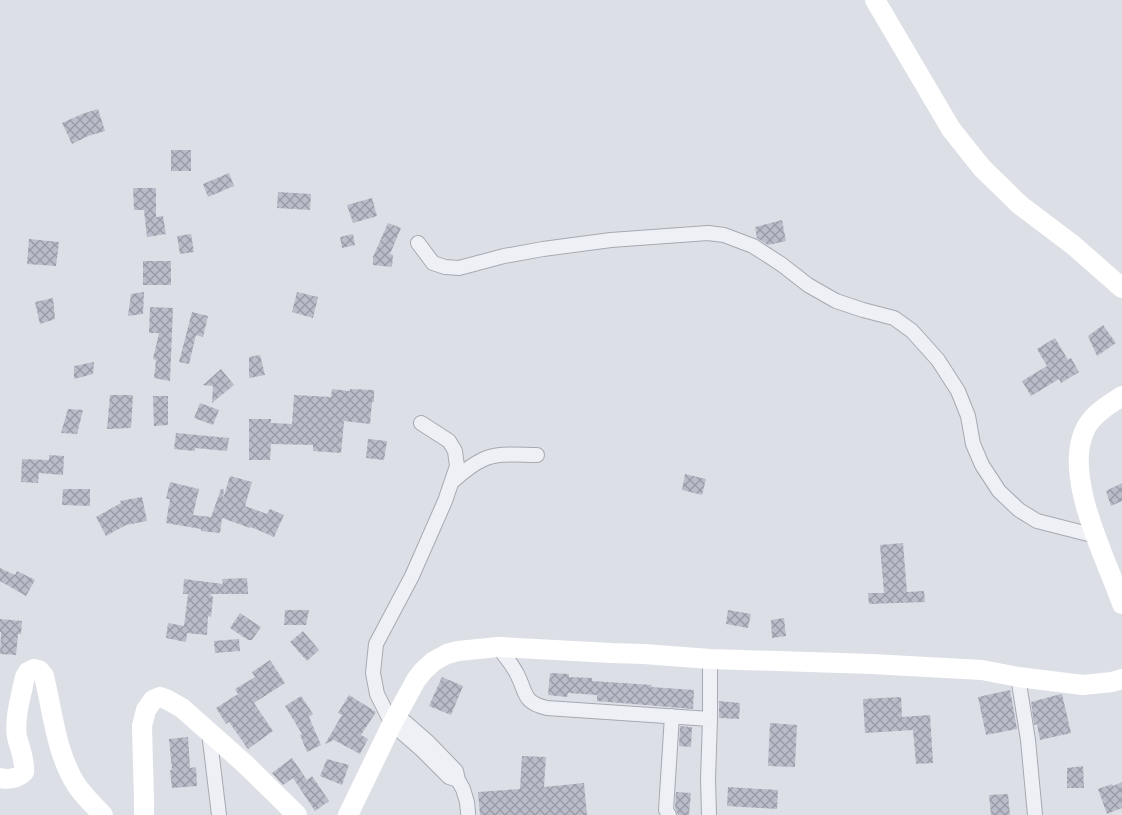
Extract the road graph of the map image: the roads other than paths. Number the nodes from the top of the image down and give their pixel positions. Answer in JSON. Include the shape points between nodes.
{"nodes":[{"id":1,"x":875,"y":0,"type":"edge"},
{"id":2,"x":418,"y":243,"type":"dead end"},
{"id":3,"x":1122,"y":288,"type":"edge"},
{"id":4,"x":1122,"y":396,"type":"edge"},
{"id":5,"x":421,"y":422,"type":"dead end"},
{"id":6,"x":537,"y":455,"type":"dead end"},
{"id":7,"x":453,"y":481,"type":"junction"},
{"id":8,"x":1096,"y":536,"type":"junction"},
{"id":9,"x":1122,"y":604,"type":"edge"},
{"id":10,"x":498,"y":647,"type":"junction"},
{"id":11,"x":710,"y":660,"type":"junction"},
{"id":12,"x":1018,"y":677,"type":"junction"},
{"id":13,"x":1122,"y":678,"type":"edge"},
{"id":14,"x":672,"y":716,"type":"junction"},
{"id":15,"x":392,"y":718,"type":"junction"},
{"id":16,"x":710,"y":719,"type":"junction"},
{"id":17,"x":209,"y":732,"type":"junction"},
{"id":18,"x":0,"y":778,"type":"edge"},
{"id":19,"x":468,"y":813,"type":"dead end"},
{"id":20,"x":103,"y":815,"type":"edge"},
{"id":21,"x":144,"y":815,"type":"edge"},
{"id":22,"x":219,"y":815,"type":"edge"},
{"id":23,"x":297,"y":815,"type":"edge"},
{"id":24,"x":348,"y":815,"type":"edge"},
{"id":25,"x":669,"y":815,"type":"edge"},
{"id":26,"x":709,"y":815,"type":"edge"},
{"id":27,"x":1035,"y":815,"type":"edge"}],
"edges":[{"from":1,"to":3,"type":"street","via":[[952,129],[982,168],[1020,205]]},
{"from":2,"to":8,"type":"street","via":[[432,263],[445,268],[611,240],[708,233],[724,235],[753,246],[836,301],[894,318],[912,331],[938,360],[958,391],[968,416],[973,444],[999,491],[1037,521]]},
{"from":4,"to":8,"type":"street","via":[[1091,420],[1079,450],[1082,492]]},
{"from":5,"to":7,"type":"street","via":[[449,441],[455,451],[457,466]]},
{"from":6,"to":7,"type":"street","via":[[484,458]]},
{"from":7,"to":15,"type":"street","via":[[412,576],[376,644],[373,673],[377,694]]},
{"from":8,"to":9,"type":"street"},
{"from":10,"to":11,"type":"street"},
{"from":10,"to":14,"type":"street","via":[[518,676],[524,694],[539,706]]},
{"from":10,"to":15,"type":"street","via":[[458,650],[434,661],[416,680]]},
{"from":11,"to":12,"type":"street","via":[[882,664],[982,670]]},
{"from":11,"to":16,"type":"street"},
{"from":12,"to":13,"type":"street","via":[[1083,685]]},
{"from":12,"to":27,"type":"street"},
{"from":14,"to":16,"type":"street"},
{"from":14,"to":25,"type":"street","via":[[666,810]]},
{"from":15,"to":19,"type":"street","via":[[449,777],[458,780]]},
{"from":15,"to":24,"type":"street"},
{"from":16,"to":26,"type":"street"},
{"from":17,"to":21,"type":"street","via":[[182,708],[160,697],[153,700],[146,710],[142,726]]},
{"from":17,"to":22,"type":"street"},
{"from":17,"to":23,"type":"street"},
{"from":18,"to":20,"type":"street","via":[[15,778],[24,772],[18,717],[25,678],[28,672],[39,670],[44,676],[69,772]]}]}
